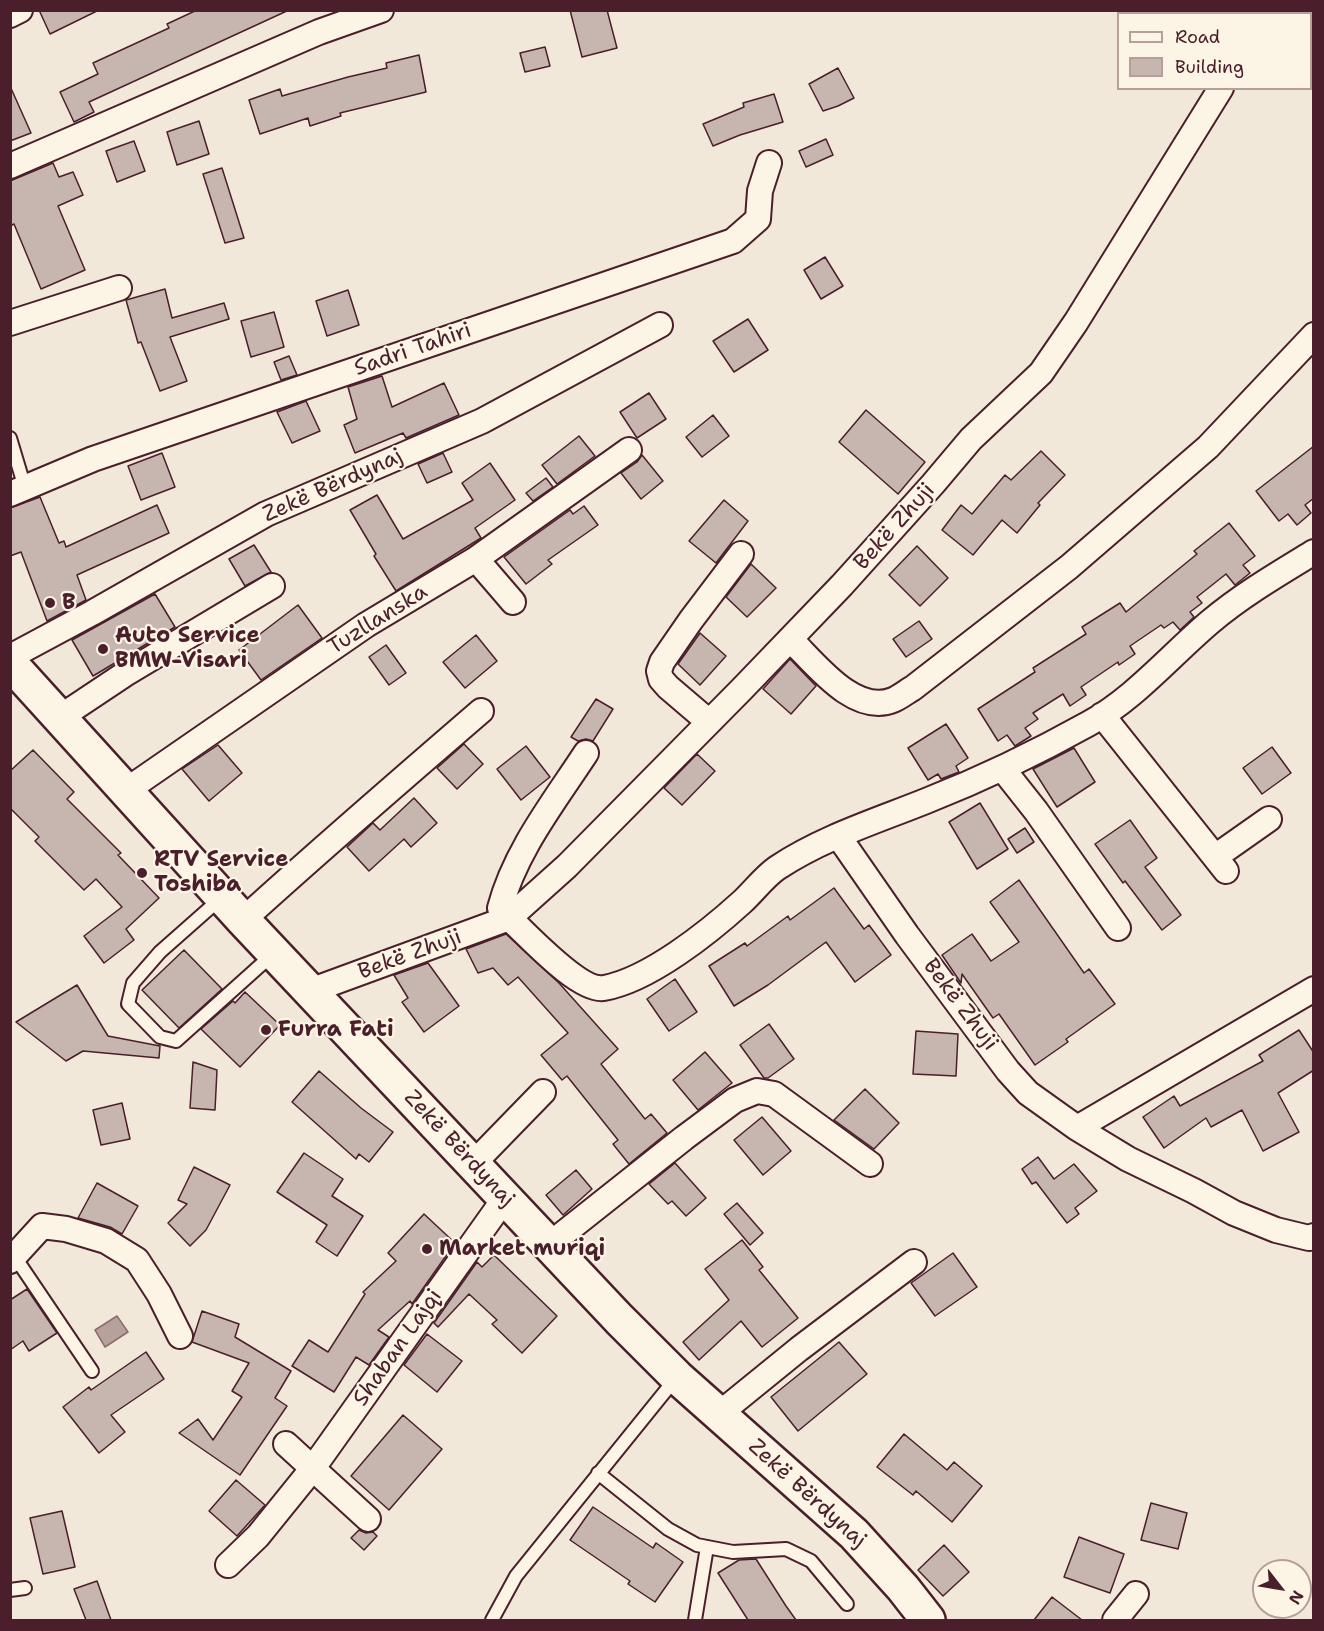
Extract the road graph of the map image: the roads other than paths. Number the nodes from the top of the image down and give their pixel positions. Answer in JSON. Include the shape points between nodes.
{"nodes":[{"id":1,"x":20,"y":10,"type":"edge"},
{"id":2,"x":381,"y":10,"type":"edge"},
{"id":3,"x":10,"y":15,"type":"edge"},
{"id":4,"x":1220,"y":90,"type":"edge"},
{"id":5,"x":769,"y":163,"type":"dead end"},
{"id":6,"x":10,"y":166,"type":"edge"},
{"id":7,"x":119,"y":288,"type":"dead end"},
{"id":8,"x":10,"y":323,"type":"edge"},
{"id":9,"x":660,"y":325,"type":"dead end"},
{"id":10,"x":1314,"y":334,"type":"edge"},
{"id":11,"x":10,"y":438,"type":"edge"},
{"id":12,"x":629,"y":450,"type":"dead end"},
{"id":13,"x":18,"y":491,"type":"edge"},
{"id":14,"x":1314,"y":552,"type":"edge"},
{"id":15,"x":741,"y":554,"type":"dead end"},
{"id":16,"x":476,"y":559,"type":"junction"},
{"id":17,"x":272,"y":586,"type":"dead end"},
{"id":18,"x":513,"y":602,"type":"dead end"},
{"id":19,"x":790,"y":639,"type":"junction"},
{"id":20,"x":10,"y":657,"type":"edge"},
{"id":21,"x":10,"y":663,"type":"edge"},
{"id":22,"x":481,"y":711,"type":"dead end"},
{"id":23,"x":1102,"y":715,"type":"junction"},
{"id":24,"x":59,"y":718,"type":"junction"},
{"id":25,"x":709,"y":722,"type":"junction"},
{"id":26,"x":586,"y":753,"type":"dead end"},
{"id":27,"x":1002,"y":768,"type":"junction"},
{"id":28,"x":127,"y":789,"type":"junction"},
{"id":29,"x":1269,"y":819,"type":"dead end"},
{"id":30,"x":839,"y":837,"type":"junction"},
{"id":31,"x":233,"y":908,"type":"junction"},
{"id":32,"x":509,"y":918,"type":"junction"},
{"id":33,"x":1118,"y":928,"type":"dead end"},
{"id":34,"x":274,"y":953,"type":"junction"},
{"id":35,"x":1314,"y":989,"type":"edge"},
{"id":36,"x":310,"y":991,"type":"junction"},
{"id":37,"x":543,"y":1092,"type":"dead end"},
{"id":38,"x":1077,"y":1128,"type":"junction"},
{"id":39,"x":473,"y":1164,"type":"junction"},
{"id":40,"x":870,"y":1164,"type":"dead end"},
{"id":41,"x":505,"y":1198,"type":"junction"},
{"id":42,"x":1312,"y":1238,"type":"edge"},
{"id":43,"x":549,"y":1245,"type":"junction"},
{"id":44,"x":13,"y":1259,"type":"edge"},
{"id":45,"x":914,"y":1262,"type":"dead end"},
{"id":46,"x":180,"y":1336,"type":"dead end"},
{"id":47,"x":92,"y":1371,"type":"dead end"},
{"id":48,"x":677,"y":1377,"type":"junction"},
{"id":49,"x":719,"y":1414,"type":"junction"},
{"id":50,"x":286,"y":1444,"type":"dead end"},
{"id":51,"x":313,"y":1468,"type":"junction"},
{"id":52,"x":598,"y":1473,"type":"junction"},
{"id":53,"x":368,"y":1519,"type":"dead end"},
{"id":54,"x":706,"y":1547,"type":"junction"},
{"id":55,"x":228,"y":1565,"type":"dead end"},
{"id":56,"x":25,"y":1588,"type":"dead end"},
{"id":57,"x":10,"y":1590,"type":"edge"},
{"id":58,"x":1136,"y":1594,"type":"dead end"},
{"id":59,"x":847,"y":1604,"type":"dead end"},
{"id":60,"x":492,"y":1620,"type":"edge"},
{"id":61,"x":695,"y":1620,"type":"edge"},
{"id":62,"x":928,"y":1620,"type":"edge"},
{"id":63,"x":1115,"y":1620,"type":"edge"}],
"edges":[{"from":1,"to":3,"type":"street"},
{"from":2,"to":6,"type":"street","via":[[319,32]]},
{"from":4,"to":19,"type":"street","name":"Bekë Zhuji","via":[[1041,373],[971,439]]},
{"from":5,"to":13,"type":"street","name":"Sadri Tahiri","via":[[760,190],[758,219],[733,241],[93,459]]},
{"from":7,"to":8,"type":"street"},
{"from":9,"to":20,"type":"street","name":"Zekë Bërdynaj","via":[[482,421],[266,514]]},
{"from":10,"to":19,"type":"street","via":[[1208,447],[1069,567],[913,688],[891,700],[860,700],[837,685]]},
{"from":11,"to":13,"type":"lane"},
{"from":12,"to":16,"type":"street","name":"Tuzllanska"},
{"from":14,"to":23,"type":"street","via":[[1245,594]]},
{"from":15,"to":25,"type":"street","via":[[659,671],[668,687]]},
{"from":16,"to":18,"type":"street"},
{"from":16,"to":28,"type":"street","name":"Tuzllanska","via":[[366,625]]},
{"from":17,"to":24,"type":"street"},
{"from":19,"to":25,"type":"street","name":"Bekë Zhuji"},
{"from":21,"to":24,"type":"main road","name":"Zekë Bërdynaj"},
{"from":22,"to":31,"type":"street","via":[[332,839]]},
{"from":23,"to":27,"type":"street"},
{"from":23,"to":29,"type":"street","via":[[1221,864]]},
{"from":24,"to":28,"type":"main road","name":"Zekë Bërdynaj"},
{"from":25,"to":32,"type":"street","name":"Bekë Zhuji","via":[[567,867]]},
{"from":26,"to":32,"type":"street","via":[[522,851],[500,908]]},
{"from":27,"to":30,"type":"street"},
{"from":27,"to":33,"type":"street"},
{"from":28,"to":31,"type":"main road","name":"Zekë Bërdynaj"},
{"from":30,"to":32,"type":"street","via":[[775,870],[742,902],[658,966],[602,988],[581,982]]},
{"from":30,"to":38,"type":"street","name":"Bekë Zhuji","via":[[1008,1071],[1028,1093]]},
{"from":31,"to":34,"type":"main road","name":"Zekë Bërdynaj"},
{"from":31,"to":34,"type":"lane","via":[[160,952],[133,983],[128,1004],[160,1037],[176,1041]]},
{"from":32,"to":36,"type":"street","name":"Bekë Zhuji"},
{"from":34,"to":36,"type":"main road","name":"Zekë Bërdynaj"},
{"from":35,"to":38,"type":"street"},
{"from":36,"to":39,"type":"main road","name":"Zekë Bërdynaj"},
{"from":37,"to":39,"type":"street"},
{"from":38,"to":42,"type":"street","name":"Bekë Zhuji","via":[[1234,1213],[1276,1230]]},
{"from":39,"to":41,"type":"main road","name":"Zekë Bërdynaj"},
{"from":40,"to":43,"type":"street","via":[[774,1094],[757,1091],[735,1100]]},
{"from":41,"to":43,"type":"main road","name":"Zekë Bërdynaj"},
{"from":41,"to":51,"type":"street","name":"Shaban Lajqi"},
{"from":43,"to":48,"type":"main road","name":"Zekë Bërdynaj"},
{"from":44,"to":46,"type":"street","via":[[42,1226],[106,1241],[138,1260]]},
{"from":44,"to":47,"type":"lane"},
{"from":45,"to":49,"type":"street"},
{"from":48,"to":49,"type":"main road","name":"Zekë Bërdynaj"},
{"from":48,"to":52,"type":"lane"},
{"from":49,"to":62,"type":"main road","name":"Zekë Bërdynaj","via":[[854,1534]]},
{"from":50,"to":51,"type":"street"},
{"from":51,"to":53,"type":"street"},
{"from":51,"to":55,"type":"street","name":"Shaban Lajqi","via":[[258,1536]]},
{"from":52,"to":54,"type":"lane","via":[[668,1529]]},
{"from":52,"to":60,"type":"lane","via":[[516,1576]]},
{"from":54,"to":59,"type":"lane","via":[[733,1552],[786,1549],[811,1561]]},
{"from":54,"to":61,"type":"lane"},
{"from":56,"to":57,"type":"lane"},
{"from":58,"to":63,"type":"street"}]}
